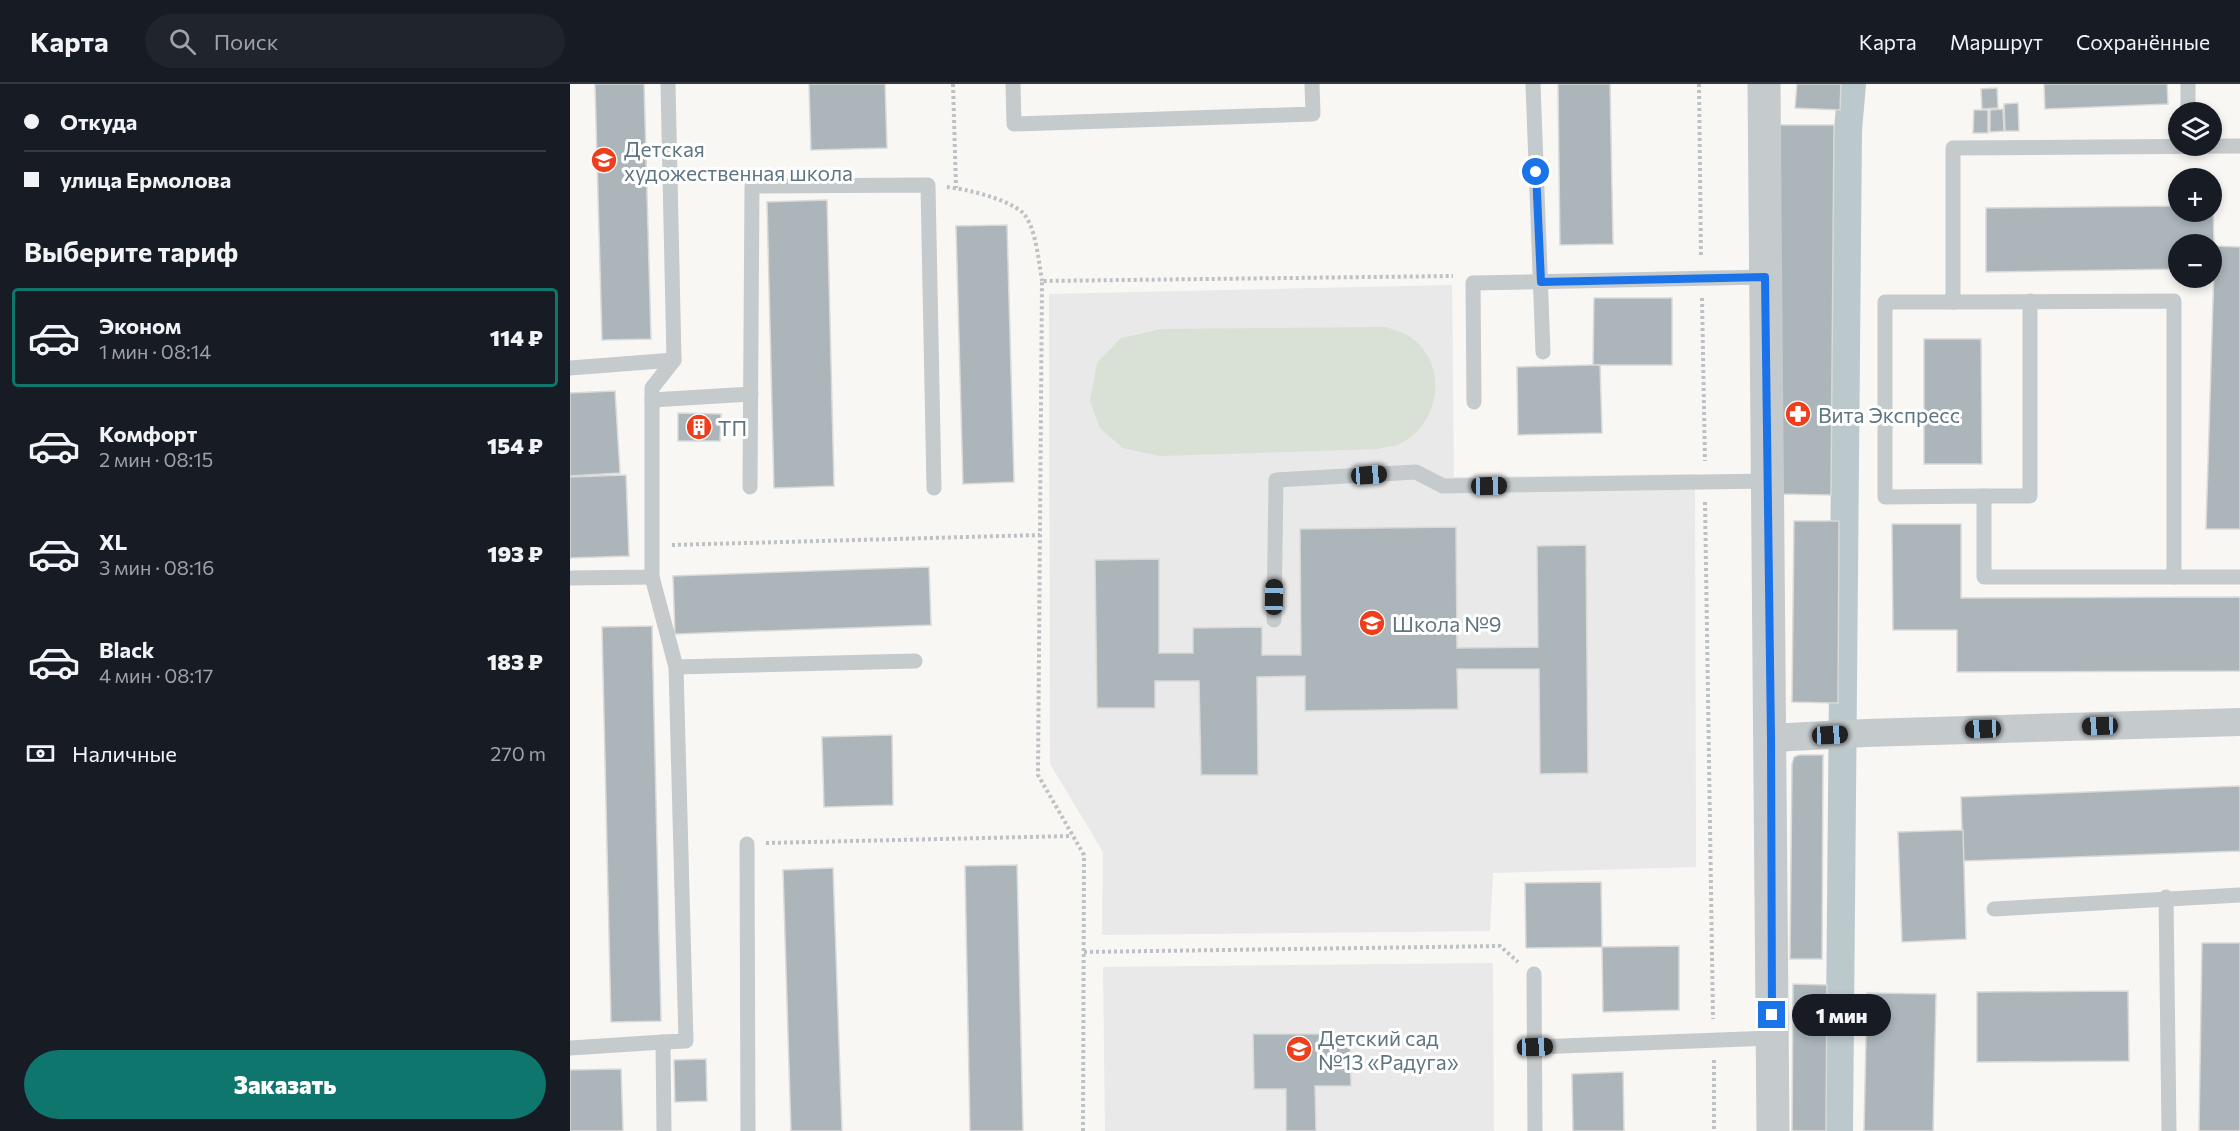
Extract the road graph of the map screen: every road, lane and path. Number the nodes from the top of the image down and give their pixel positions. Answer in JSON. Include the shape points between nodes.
{"nodes":[{"id":1,"x":669,"y":84,"type":"edge"},
{"id":2,"x":953,"y":84,"type":"edge"},
{"id":3,"x":1013,"y":84,"type":"edge"},
{"id":4,"x":1312,"y":84,"type":"edge"},
{"id":5,"x":1533,"y":84,"type":"edge"},
{"id":6,"x":1699,"y":84,"type":"edge"},
{"id":7,"x":1764,"y":84,"type":"edge"},
{"id":8,"x":2188,"y":84,"type":"edge"},
{"id":9,"x":2188,"y":102,"type":"edge"},
{"id":10,"x":2168,"y":146,"type":"edge"},
{"id":11,"x":2222,"y":147,"type":"edge"},
{"id":12,"x":2240,"y":147,"type":"edge"},
{"id":13,"x":928,"y":185,"type":"junction"},
{"id":14,"x":956,"y":188,"type":"junction"},
{"id":15,"x":1765,"y":277,"type":"junction"},
{"id":16,"x":1702,"y":279,"type":"junction"},
{"id":17,"x":1042,"y":281,"type":"junction"},
{"id":18,"x":1541,"y":282,"type":"junction"},
{"id":19,"x":1473,"y":283,"type":"junction"},
{"id":20,"x":2030,"y":301,"type":"junction"},
{"id":21,"x":1953,"y":302,"type":"junction"},
{"id":22,"x":1544,"y":352,"type":"dead end"},
{"id":23,"x":674,"y":360,"type":"junction"},
{"id":24,"x":570,"y":368,"type":"edge"},
{"id":25,"x":751,"y":394,"type":"junction"},
{"id":26,"x":652,"y":400,"type":"junction"},
{"id":27,"x":1474,"y":402,"type":"dead end"},
{"id":28,"x":1767,"y":480,"type":"junction"},
{"id":29,"x":1705,"y":483,"type":"junction"},
{"id":30,"x":750,"y":487,"type":"dead end"},
{"id":31,"x":934,"y":488,"type":"dead end"},
{"id":32,"x":1984,"y":496,"type":"junction"},
{"id":33,"x":1040,"y":534,"type":"junction"},
{"id":34,"x":652,"y":545,"type":"junction"},
{"id":35,"x":652,"y":577,"type":"junction"},
{"id":36,"x":2174,"y":577,"type":"junction"},
{"id":37,"x":2240,"y":577,"type":"edge"},
{"id":38,"x":570,"y":578,"type":"edge"},
{"id":39,"x":1274,"y":620,"type":"dead end"},
{"id":40,"x":915,"y":661,"type":"dead end"},
{"id":41,"x":676,"y":667,"type":"junction"},
{"id":42,"x":2240,"y":722,"type":"edge"},
{"id":43,"x":1771,"y":738,"type":"junction"},
{"id":44,"x":1072,"y":836,"type":"junction"},
{"id":45,"x":747,"y":844,"type":"joint"},
{"id":46,"x":2240,"y":894,"type":"edge"},
{"id":47,"x":2166,"y":897,"type":"junction"},
{"id":48,"x":1994,"y":909,"type":"dead end"},
{"id":49,"x":1084,"y":952,"type":"junction"},
{"id":50,"x":1534,"y":974,"type":"joint"},
{"id":51,"x":1772,"y":1038,"type":"junction"},
{"id":52,"x":1713,"y":1039,"type":"junction"},
{"id":53,"x":663,"y":1042,"type":"junction"},
{"id":54,"x":570,"y":1047,"type":"edge"},
{"id":55,"x":1535,"y":1047,"type":"junction"},
{"id":56,"x":664,"y":1131,"type":"edge"},
{"id":57,"x":748,"y":1131,"type":"edge"},
{"id":58,"x":1083,"y":1131,"type":"edge"},
{"id":59,"x":1535,"y":1131,"type":"edge"},
{"id":60,"x":1714,"y":1131,"type":"edge"},
{"id":61,"x":1773,"y":1131,"type":"edge"},
{"id":62,"x":2169,"y":1131,"type":"edge"}],
"edges":[{"from":1,"to":23,"type":"lane"},
{"from":2,"to":14,"type":"path"},
{"from":3,"to":4,"type":"lane","via":[[1014,124],[1313,114]]},
{"from":5,"to":18,"type":"lane"},
{"from":6,"to":16,"type":"path"},
{"from":7,"to":15,"type":"street"},
{"from":8,"to":9,"type":"lane"},
{"from":10,"to":21,"type":"lane","via":[[1953,148]]},
{"from":11,"to":12,"type":"lane"},
{"from":13,"to":14,"type":"path"},
{"from":13,"to":25,"type":"lane","via":[[752,186]]},
{"from":13,"to":31,"type":"lane"},
{"from":14,"to":17,"type":"path","via":[[995,198],[1023,214],[1037,243]]},
{"from":15,"to":16,"type":"lane"},
{"from":15,"to":28,"type":"street"},
{"from":16,"to":18,"type":"lane"},
{"from":16,"to":29,"type":"path"},
{"from":17,"to":19,"type":"path","via":[[1450,274]]},
{"from":17,"to":33,"type":"path"},
{"from":18,"to":19,"type":"lane"},
{"from":18,"to":22,"type":"lane"},
{"from":19,"to":27,"type":"lane"},
{"from":20,"to":21,"type":"lane"},
{"from":20,"to":32,"type":"lane","via":[[2030,496]]},
{"from":20,"to":36,"type":"lane","via":[[2174,301]]},
{"from":21,"to":32,"type":"lane","via":[[1885,302],[1885,497]]},
{"from":23,"to":24,"type":"lane"},
{"from":23,"to":26,"type":"lane","via":[[652,388]]},
{"from":25,"to":26,"type":"lane"},
{"from":25,"to":30,"type":"lane"},
{"from":26,"to":34,"type":"lane"},
{"from":28,"to":29,"type":"lane"},
{"from":28,"to":43,"type":"street"},
{"from":29,"to":39,"type":"lane","via":[[1443,486],[1416,472],[1276,480]]},
{"from":29,"to":52,"type":"path"},
{"from":32,"to":36,"type":"lane","via":[[1984,578]]},
{"from":33,"to":34,"type":"path"},
{"from":33,"to":44,"type":"path","via":[[1038,775]]},
{"from":34,"to":35,"type":"lane"},
{"from":35,"to":38,"type":"lane"},
{"from":35,"to":41,"type":"lane"},
{"from":36,"to":37,"type":"lane"},
{"from":40,"to":41,"type":"lane"},
{"from":41,"to":53,"type":"lane","via":[[686,1041]]},
{"from":42,"to":43,"type":"street"},
{"from":43,"to":51,"type":"street"},
{"from":44,"to":45,"type":"path"},
{"from":44,"to":49,"type":"path","via":[[1084,855]]},
{"from":45,"to":57,"type":"lane"},
{"from":46,"to":47,"type":"lane"},
{"from":47,"to":48,"type":"lane"},
{"from":47,"to":62,"type":"lane"},
{"from":49,"to":50,"type":"path","via":[[1500,946]]},
{"from":49,"to":58,"type":"path"},
{"from":50,"to":55,"type":"lane"},
{"from":51,"to":52,"type":"lane"},
{"from":51,"to":61,"type":"street"},
{"from":52,"to":55,"type":"lane"},
{"from":52,"to":60,"type":"path"},
{"from":53,"to":54,"type":"lane"},
{"from":53,"to":56,"type":"lane"},
{"from":55,"to":59,"type":"lane"}]}
